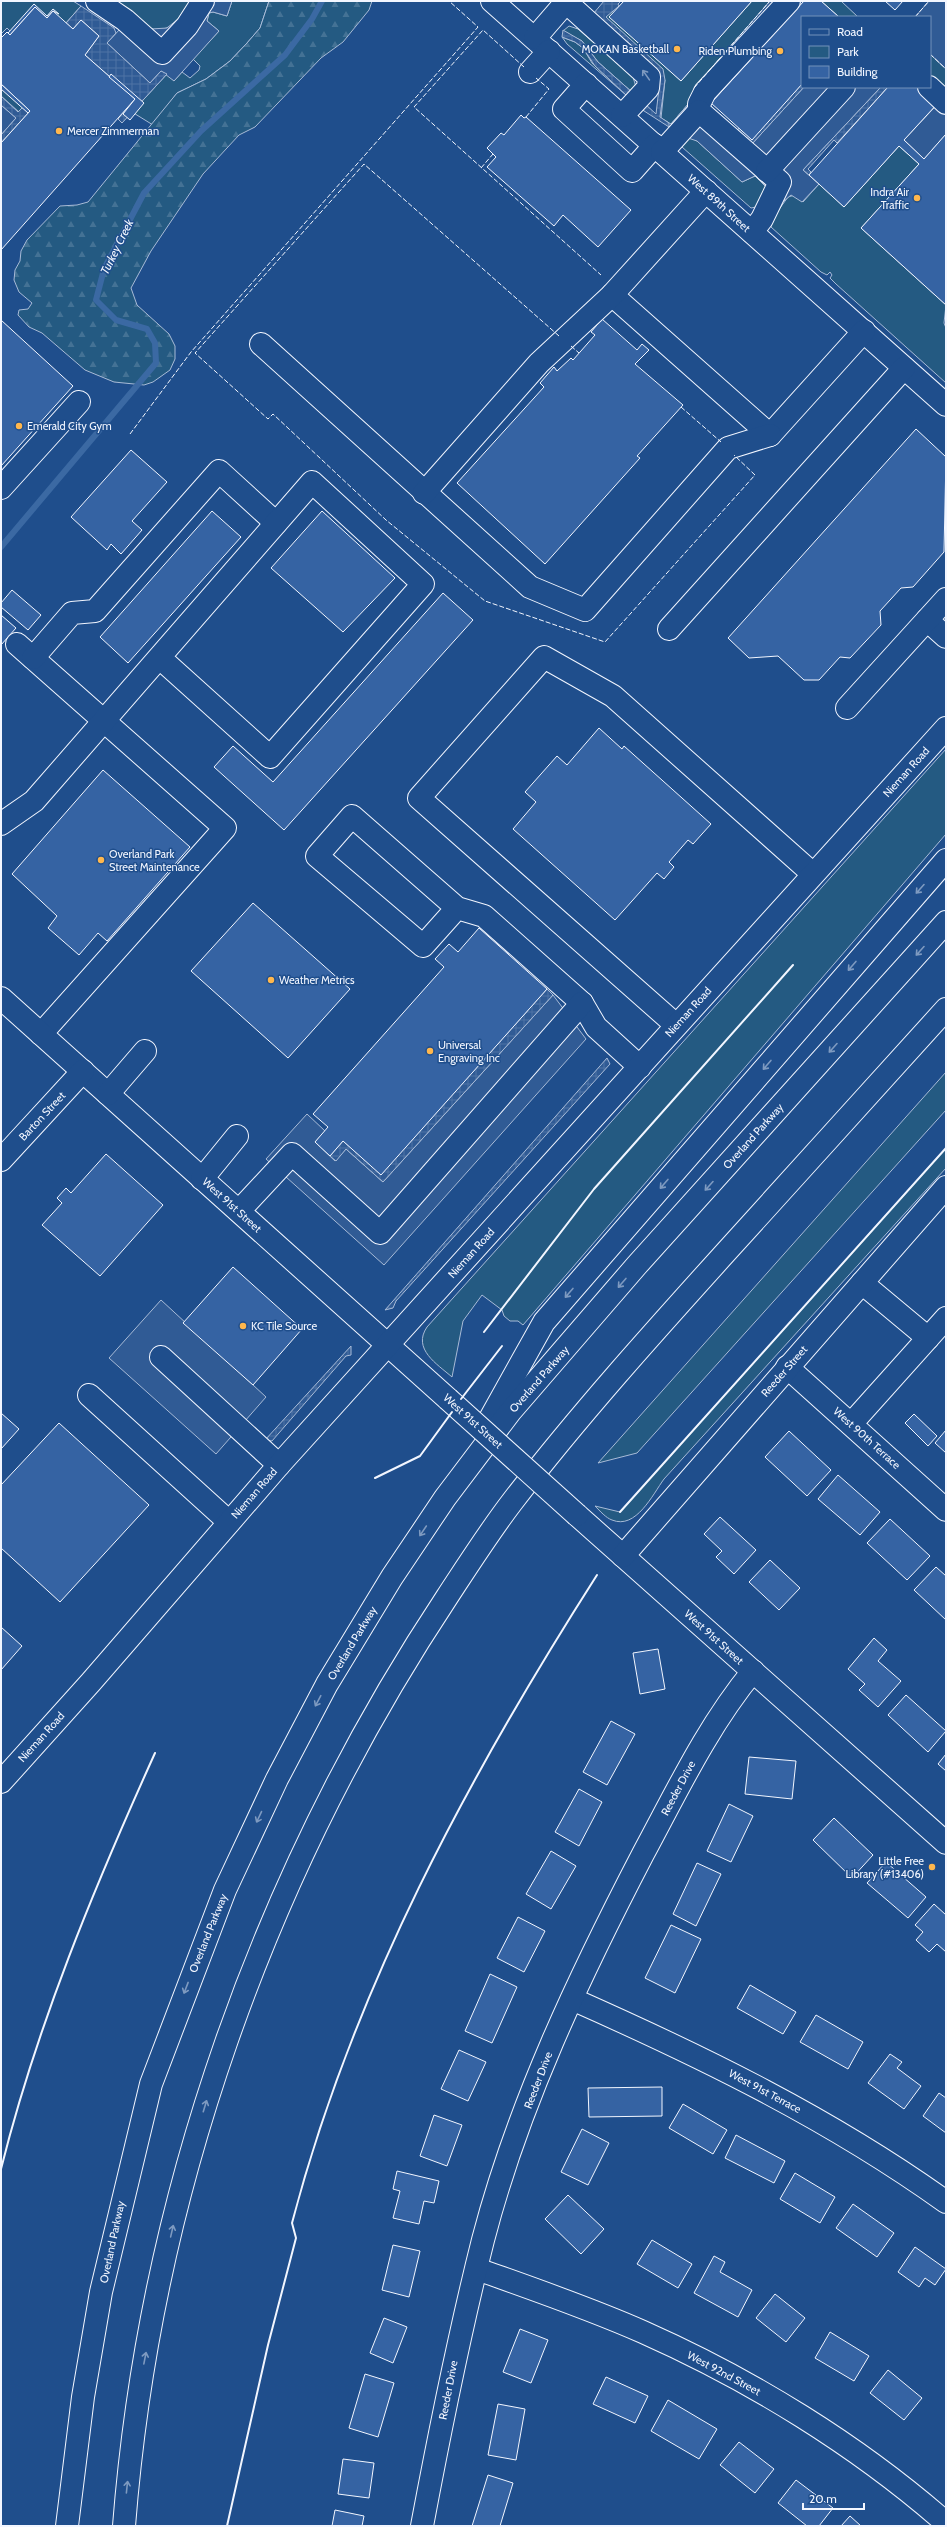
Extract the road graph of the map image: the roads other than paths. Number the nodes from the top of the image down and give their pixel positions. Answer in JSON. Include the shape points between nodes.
{"nodes":[{"id":1,"x":97,"y":1,"type":"edge"},
{"id":2,"x":203,"y":1,"type":"edge"},
{"id":3,"x":492,"y":1,"type":"edge"},
{"id":4,"x":789,"y":1,"type":"edge"},
{"id":5,"x":567,"y":2,"type":"edge"},
{"id":6,"x":542,"y":45,"type":"junction"},
{"id":7,"x":530,"y":72,"type":"dead end"},
{"id":8,"x":586,"y":84,"type":"junction"},
{"id":9,"x":843,"y":88,"type":"edge"},
{"id":10,"x":930,"y":88,"type":"edge"},
{"id":11,"x":946,"y":103,"type":"edge"},
{"id":12,"x":699,"y":111,"type":"junction"},
{"id":13,"x":622,"y":116,"type":"junction"},
{"id":14,"x":659,"y":149,"type":"junction"},
{"id":15,"x":767,"y":171,"type":"junction"},
{"id":16,"x":706,"y":191,"type":"junction"},
{"id":17,"x":752,"y":232,"type":"junction"},
{"id":18,"x":612,"y":295,"type":"junction"},
{"id":19,"x":864,"y":332,"type":"junction"},
{"id":20,"x":261,"y":344,"type":"dead end"},
{"id":21,"x":904,"y":368,"type":"junction"},
{"id":22,"x":79,"y":402,"type":"dead end"},
{"id":23,"x":946,"y":405,"type":"edge"},
{"id":24,"x":770,"y":435,"type":"junction"},
{"id":25,"x":1,"y":488,"type":"edge"},
{"id":26,"x":424,"y":493,"type":"junction"},
{"id":27,"x":276,"y":522,"type":"junction"},
{"id":28,"x":946,"y":598,"type":"edge"},
{"id":29,"x":927,"y":620,"type":"junction"},
{"id":30,"x":669,"y":629,"type":"dead end"},
{"id":31,"x":946,"y":637,"type":"edge"},
{"id":32,"x":160,"y":658,"type":"junction"},
{"id":33,"x":847,"y":708,"type":"dead end"},
{"id":34,"x":104,"y":722,"type":"junction"},
{"id":35,"x":946,"y":728,"type":"edge"},
{"id":36,"x":1,"y":824,"type":"edge"},
{"id":37,"x":946,"y":860,"type":"edge"},
{"id":38,"x":813,"y":874,"type":"junction"},
{"id":39,"x":457,"y":908,"type":"junction"},
{"id":40,"x":946,"y":922,"type":"edge"},
{"id":41,"x":1,"y":998,"type":"edge"},
{"id":42,"x":582,"y":1003,"type":"junction"},
{"id":43,"x":946,"y":1009,"type":"edge"},
{"id":44,"x":676,"y":1025,"type":"junction"},
{"id":45,"x":41,"y":1034,"type":"junction"},
{"id":46,"x":145,"y":1051,"type":"dead end"},
{"id":47,"x":640,"y":1067,"type":"junction"},
{"id":48,"x":83,"y":1071,"type":"junction"},
{"id":49,"x":108,"y":1094,"type":"junction"},
{"id":50,"x":238,"y":1136,"type":"dead end"},
{"id":51,"x":1,"y":1160,"type":"edge"},
{"id":52,"x":202,"y":1179,"type":"junction"},
{"id":53,"x":946,"y":1188,"type":"edge"},
{"id":54,"x":239,"y":1212,"type":"junction"},
{"id":55,"x":862,"y":1283,"type":"junction"},
{"id":56,"x":946,"y":1318,"type":"edge"},
{"id":57,"x":928,"y":1338,"type":"junction"},
{"id":58,"x":388,"y":1345,"type":"junction"},
{"id":59,"x":161,"y":1357,"type":"dead end"},
{"id":60,"x":787,"y":1367,"type":"junction"},
{"id":61,"x":89,"y":1395,"type":"dead end"},
{"id":62,"x":851,"y":1424,"type":"junction"},
{"id":63,"x":279,"y":1465,"type":"junction"},
{"id":64,"x":445,"y":1498,"type":"junction"},
{"id":65,"x":946,"y":1510,"type":"edge"},
{"id":66,"x":229,"y":1522,"type":"junction"},
{"id":67,"x":624,"y":1556,"type":"junction"},
{"id":68,"x":753,"y":1671,"type":"junction"},
{"id":69,"x":1,"y":1782,"type":"edge"},
{"id":70,"x":946,"y":1843,"type":"edge"},
{"id":71,"x":572,"y":1999,"type":"junction"},
{"id":72,"x":946,"y":2202,"type":"edge"},
{"id":73,"x":477,"y":2269,"type":"junction"},
{"id":74,"x":946,"y":2523,"type":"edge"},
{"id":75,"x":67,"y":2526,"type":"edge"},
{"id":76,"x":124,"y":2526,"type":"edge"},
{"id":77,"x":422,"y":2526,"type":"edge"}],
"edges":[{"from":1,"to":2,"type":"main road","via":[[125,20],[162,53],[187,26]]},
{"from":3,"to":6,"type":"main road","name":"West 89th Street"},
{"from":4,"to":12,"type":"main road","via":[[705,92],[699,104]]},
{"from":5,"to":6,"type":"main road"},
{"from":13,"to":5,"type":"main road","one_way":true,"via":[[648,88],[649,77]]},
{"from":6,"to":7,"type":"main road"},
{"from":6,"to":8,"type":"main road","name":"West 89th Street"},
{"from":8,"to":13,"type":"main road","name":"West 89th Street"},
{"from":8,"to":14,"type":"main road","via":[[564,109],[632,171]]},
{"from":9,"to":15,"type":"main road"},
{"from":10,"to":11,"type":"main road"},
{"from":12,"to":14,"type":"main road"},
{"from":12,"to":15,"type":"main road"},
{"from":13,"to":14,"type":"main road","name":"West 89th Street"},
{"from":14,"to":16,"type":"main road","name":"West 89th Street"},
{"from":15,"to":17,"type":"main road","via":[[780,182],[762,219]]},
{"from":16,"to":17,"type":"main road","name":"West 89th Street"},
{"from":16,"to":18,"type":"main road"},
{"from":17,"to":19,"type":"main road","name":"West 89th Street"},
{"from":18,"to":24,"type":"main road"},
{"from":18,"to":26,"type":"main road","via":[[539,363]]},
{"from":19,"to":21,"type":"main road","name":"West 89th Street"},
{"from":19,"to":24,"type":"main road"},
{"from":20,"to":26,"type":"main road"},
{"from":21,"to":23,"type":"main road","name":"West 89th Street"},
{"from":21,"to":30,"type":"main road"},
{"from":22,"to":25,"type":"main road"},
{"from":24,"to":26,"type":"main road","via":[[728,448],[585,610],[530,587]]},
{"from":27,"to":32,"type":"main road"},
{"from":27,"to":32,"type":"main road","via":[[312,482],[423,584],[270,757]]},
{"from":27,"to":34,"type":"main road","via":[[219,472],[95,611],[72,613],[25,651]]},
{"from":28,"to":29,"type":"main road"},
{"from":29,"to":31,"type":"main road"},
{"from":29,"to":33,"type":"main road"},
{"from":32,"to":34,"type":"main road"},
{"from":34,"to":36,"type":"main road","via":[[34,801]]},
{"from":34,"to":45,"type":"main road","via":[[225,828]]},
{"from":35,"to":38,"type":"main road","name":"Nieman Road"},
{"from":37,"to":64,"type":"main road","one_way":true,"via":[[544,1322]]},
{"from":38,"to":44,"type":"main road","name":"Nieman Road"},
{"from":38,"to":44,"type":"main road","via":[[613,696],[544,657],[419,798]]},
{"from":39,"to":39,"type":"main road","via":[[352,816],[317,856],[423,946]]},
{"from":39,"to":42,"type":"main road","via":[[484,916]]},
{"from":40,"to":64,"type":"main road","name":"Overland Parkway","one_way":true,"via":[[515,1406]]},
{"from":41,"to":45,"type":"main road","name":"West 91st Street"},
{"from":42,"to":47,"type":"main road","via":[[596,1027]]},
{"from":42,"to":54,"type":"main road","via":[[380,1233],[292,1154]]},
{"from":76,"to":43,"type":"main road","one_way":true,"via":[[137,2399],[160,2282],[190,2156],[215,2072],[247,1985],[313,1832],[362,1736],[408,1657],[464,1572],[510,1505],[569,1430],[635,1353]]},
{"from":44,"to":47,"type":"main road","name":"Nieman Road"},
{"from":45,"to":48,"type":"main road","name":"West 91st Street"},
{"from":46,"to":49,"type":"main road"},
{"from":47,"to":58,"type":"main road","name":"Nieman Road"},
{"from":48,"to":49,"type":"main road","name":"West 91st Street"},
{"from":48,"to":51,"type":"main road","name":"Barton Street"},
{"from":49,"to":52,"type":"main road","name":"West 91st Street"},
{"from":50,"to":52,"type":"main road"},
{"from":52,"to":54,"type":"main road","name":"West 91st Street"},
{"from":53,"to":55,"type":"main road","name":"Reeder Street"},
{"from":54,"to":58,"type":"main road","name":"West 91st Street"},
{"from":55,"to":57,"type":"main road"},
{"from":55,"to":60,"type":"main road","name":"Reeder Street"},
{"from":56,"to":57,"type":"main road"},
{"from":57,"to":62,"type":"main road"},
{"from":58,"to":63,"type":"main road","name":"Nieman Road"},
{"from":58,"to":67,"type":"main road","name":"West 91st Street","bridge":true},
{"from":59,"to":63,"type":"main road"},
{"from":60,"to":62,"type":"main road","name":"West 90th Terrace"},
{"from":60,"to":67,"type":"main road","name":"Reeder Street"},
{"from":61,"to":66,"type":"main road"},
{"from":62,"to":65,"type":"main road","name":"West 90th Terrace"},
{"from":63,"to":66,"type":"main road","name":"Nieman Road"},
{"from":64,"to":75,"type":"main road","name":"Overland Parkway","one_way":true,"via":[[392,1577],[327,1684],[280,1772],[225,1890],[180,2004],[151,2084],[101,2292],[83,2397]]},
{"from":66,"to":69,"type":"main road","name":"Nieman Road"},
{"from":67,"to":68,"type":"main road","name":"West 91st Street"},
{"from":68,"to":70,"type":"main road","name":"West 91st Street"},
{"from":68,"to":71,"type":"main road","name":"Reeder Drive","via":[[728,1702],[698,1750],[602,1935]]},
{"from":71,"to":72,"type":"main road","name":"West 91st Terrace","via":[[738,2076],[839,2132]]},
{"from":71,"to":73,"type":"main road","name":"Reeder Drive","via":[[530,2100],[500,2183]]},
{"from":73,"to":74,"type":"main road","name":"West 92nd Street","via":[[577,2304],[644,2332],[722,2371],[843,2443]]},
{"from":73,"to":77,"type":"main road","name":"Reeder Drive","via":[[451,2368]]}]}
